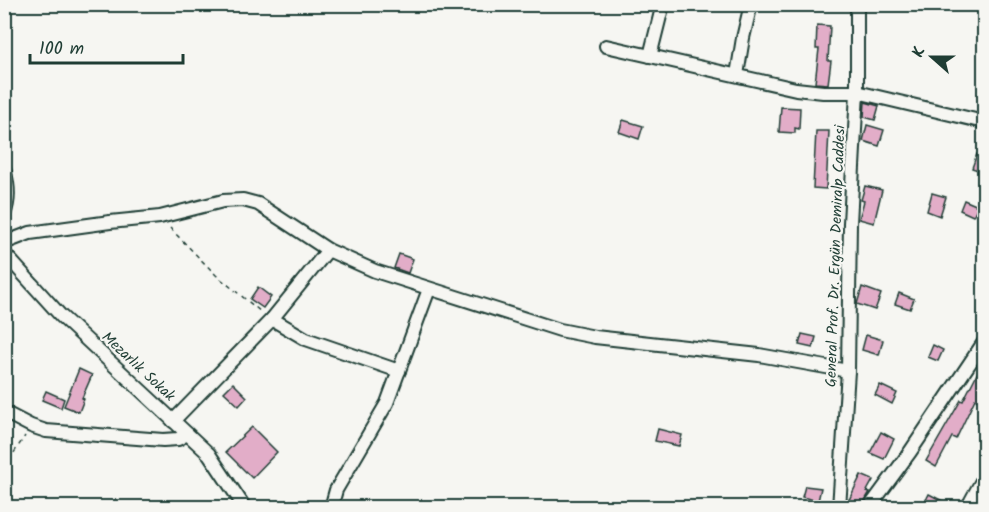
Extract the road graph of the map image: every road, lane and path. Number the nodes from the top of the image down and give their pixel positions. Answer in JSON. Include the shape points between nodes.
{"nodes":[{"id":1,"x":663,"y":4,"type":"edge"},
{"id":2,"x":751,"y":4,"type":"edge"},
{"id":3,"x":857,"y":4,"type":"edge"},
{"id":4,"x":606,"y":46,"type":"dead end"},
{"id":5,"x":650,"y":56,"type":"junction"},
{"id":6,"x":737,"y":75,"type":"junction"},
{"id":7,"x":857,"y":92,"type":"junction"},
{"id":8,"x":984,"y":122,"type":"edge"},
{"id":9,"x":4,"y":169,"type":"edge"},
{"id":10,"x":4,"y":214,"type":"edge"},
{"id":11,"x":160,"y":218,"type":"junction"},
{"id":12,"x":4,"y":243,"type":"edge"},
{"id":13,"x":328,"y":250,"type":"junction"},
{"id":14,"x":4,"y":253,"type":"edge"},
{"id":15,"x":429,"y":290,"type":"junction"},
{"id":16,"x":272,"y":319,"type":"junction"},
{"id":17,"x":984,"y":342,"type":"edge"},
{"id":18,"x":399,"y":371,"type":"junction"},
{"id":19,"x":848,"y":371,"type":"junction"},
{"id":20,"x":4,"y":412,"type":"edge"},
{"id":21,"x":173,"y":421,"type":"junction"},
{"id":22,"x":31,"y":426,"type":"junction"},
{"id":23,"x":187,"y":434,"type":"junction"},
{"id":24,"x":4,"y":468,"type":"edge"},
{"id":25,"x":984,"y":477,"type":"edge"},
{"id":26,"x":245,"y":507,"type":"edge"},
{"id":27,"x":331,"y":507,"type":"edge"},
{"id":28,"x":839,"y":507,"type":"edge"},
{"id":29,"x":869,"y":507,"type":"edge"},
{"id":30,"x":967,"y":507,"type":"edge"}],
"edges":[{"from":1,"to":5,"type":"street"},
{"from":2,"to":6,"type":"street"},
{"from":3,"to":7,"type":"street","name":"General Prof. Dr. Ergün Demiralp Caddesi"},
{"from":4,"to":5,"type":"street"},
{"from":5,"to":6,"type":"street"},
{"from":6,"to":7,"type":"street","via":[[810,91]]},
{"from":7,"to":8,"type":"street"},
{"from":7,"to":19,"type":"street","name":"General Prof. Dr. Ergün Demiralp Caddesi"},
{"from":9,"to":10,"type":"street","via":[[8,206]]},
{"from":11,"to":12,"type":"street","via":[[30,233]]},
{"from":11,"to":13,"type":"street","via":[[223,201],[243,200],[258,204]]},
{"from":11,"to":16,"type":"path","via":[[228,285]]},
{"from":13,"to":15,"type":"street"},
{"from":13,"to":16,"type":"street"},
{"from":14,"to":21,"type":"street","name":"Mezarlık Sokak","via":[[62,316]]},
{"from":15,"to":18,"type":"street"},
{"from":15,"to":19,"type":"street","via":[[578,334],[740,352]]},
{"from":16,"to":18,"type":"street","via":[[306,339]]},
{"from":16,"to":21,"type":"street"},
{"from":17,"to":29,"type":"street"},
{"from":18,"to":27,"type":"street","via":[[378,420],[336,490]]},
{"from":19,"to":28,"type":"street","name":"General Prof. Dr. Ergün Demiralp Caddesi"},
{"from":20,"to":22,"type":"street"},
{"from":21,"to":23,"type":"street","name":"Mezarlık Sokak"},
{"from":22,"to":23,"type":"street","via":[[46,431],[163,440]]},
{"from":22,"to":24,"type":"path"},
{"from":23,"to":26,"type":"street","name":"Mezarlık Sokak","via":[[209,454]]},
{"from":25,"to":30,"type":"street"}]}
